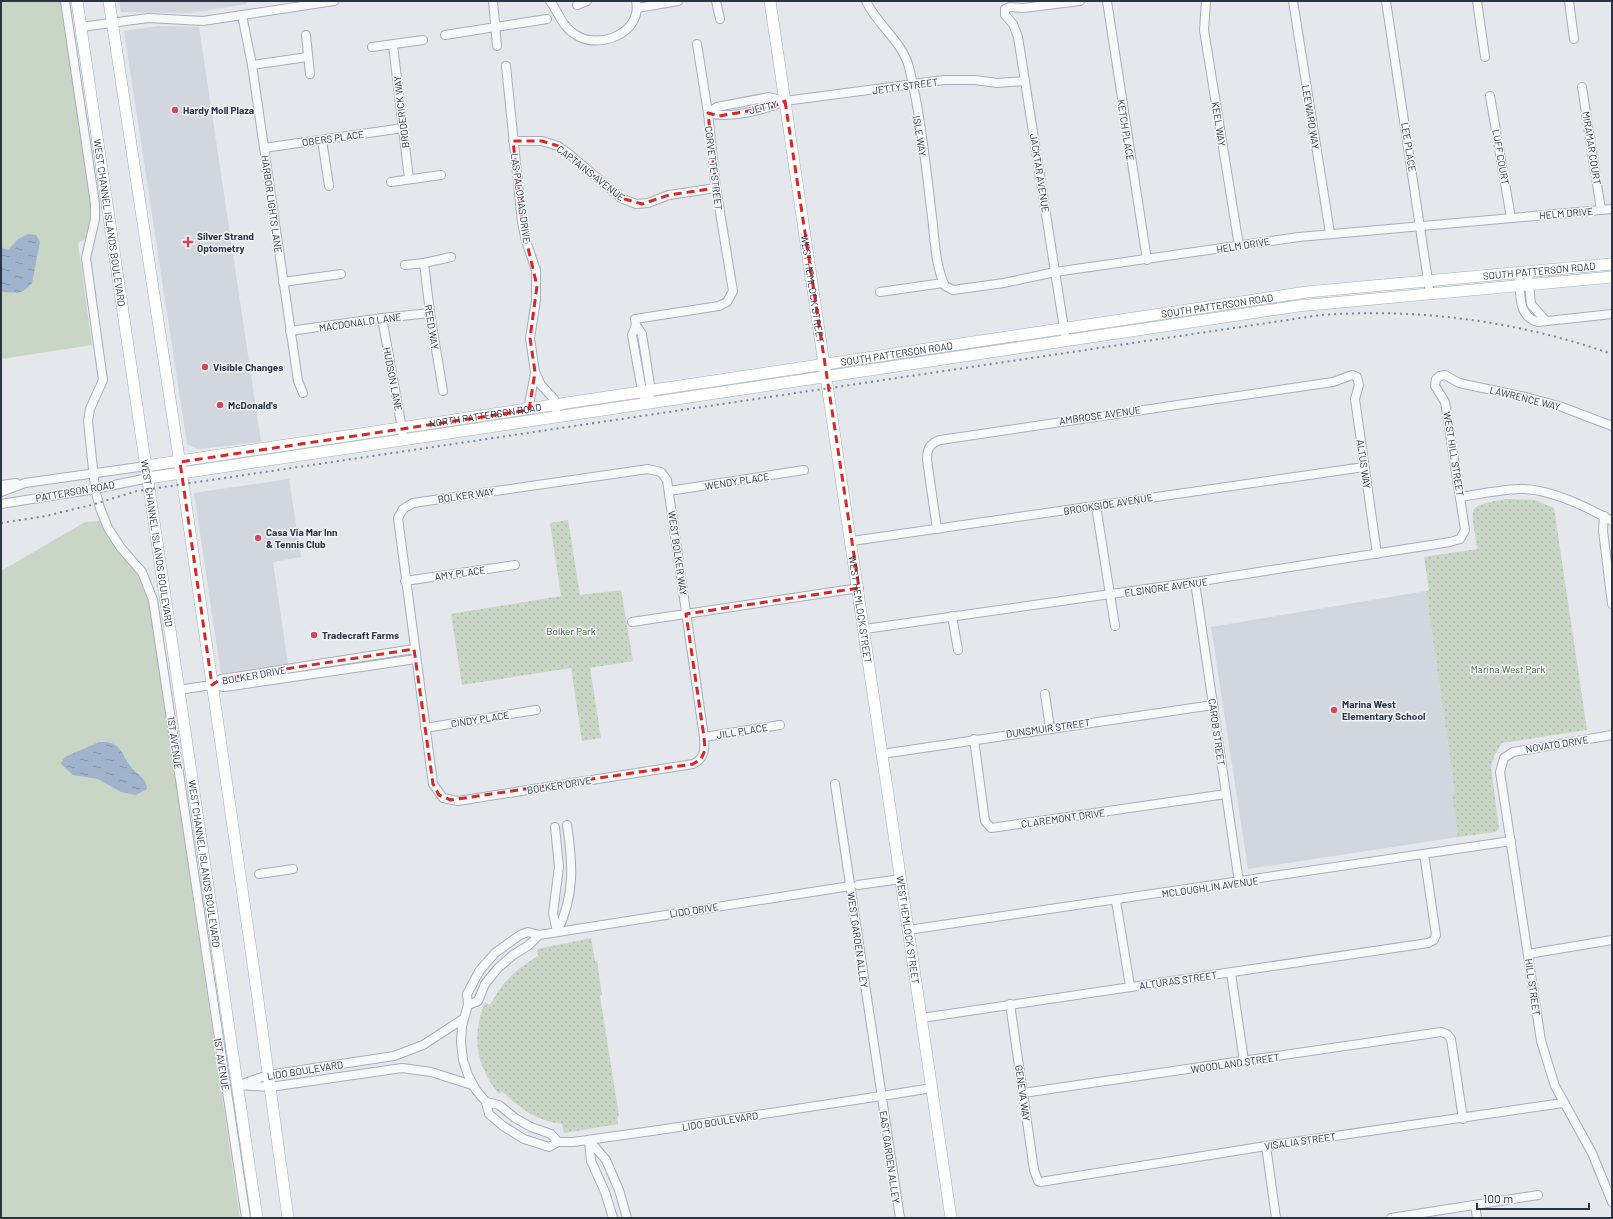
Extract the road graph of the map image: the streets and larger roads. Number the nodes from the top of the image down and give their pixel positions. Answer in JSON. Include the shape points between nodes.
{"nodes":[{"id":1,"x":65,"y":1,"type":"edge"},
{"id":2,"x":77,"y":1,"type":"edge"},
{"id":3,"x":109,"y":1,"type":"edge"},
{"id":4,"x":334,"y":1,"type":"edge"},
{"id":5,"x":493,"y":1,"type":"edge"},
{"id":6,"x":550,"y":1,"type":"edge"},
{"id":7,"x":587,"y":1,"type":"edge"},
{"id":8,"x":678,"y":1,"type":"edge"},
{"id":9,"x":716,"y":1,"type":"edge"},
{"id":10,"x":770,"y":1,"type":"edge"},
{"id":11,"x":866,"y":1,"type":"edge"},
{"id":12,"x":1080,"y":1,"type":"edge"},
{"id":13,"x":1107,"y":1,"type":"edge"},
{"id":14,"x":1206,"y":1,"type":"edge"},
{"id":15,"x":1293,"y":1,"type":"edge"},
{"id":16,"x":1386,"y":1,"type":"edge"},
{"id":17,"x":1477,"y":1,"type":"edge"},
{"id":18,"x":1569,"y":1,"type":"edge"},
{"id":19,"x":319,"y":2,"type":"edge"},
{"id":20,"x":637,"y":4,"type":"edge"},
{"id":21,"x":577,"y":5,"type":"dead end"},
{"id":22,"x":242,"y":15,"type":"junction"},
{"id":23,"x":547,"y":19,"type":"dead end"},
{"id":24,"x":720,"y":19,"type":"dead end"},
{"id":25,"x":112,"y":22,"type":"junction"},
{"id":26,"x":81,"y":27,"type":"junction"},
{"id":27,"x":496,"y":27,"type":"junction"},
{"id":28,"x":306,"y":35,"type":"dead end"},
{"id":29,"x":445,"y":35,"type":"dead end"},
{"id":30,"x":1574,"y":39,"type":"dead end"},
{"id":31,"x":423,"y":40,"type":"dead end"},
{"id":32,"x":696,"y":44,"type":"dead end"},
{"id":33,"x":393,"y":45,"type":"junction"},
{"id":34,"x":497,"y":46,"type":"dead end"},
{"id":35,"x":372,"y":47,"type":"dead end"},
{"id":36,"x":307,"y":57,"type":"junction"},
{"id":37,"x":1485,"y":57,"type":"dead end"},
{"id":38,"x":252,"y":66,"type":"junction"},
{"id":39,"x":506,"y":66,"type":"dead end"},
{"id":40,"x":310,"y":74,"type":"dead end"},
{"id":41,"x":1025,"y":81,"type":"junction"},
{"id":42,"x":913,"y":85,"type":"junction"},
{"id":43,"x":1582,"y":87,"type":"dead end"},
{"id":44,"x":1490,"y":96,"type":"dead end"},
{"id":45,"x":785,"y":101,"type":"junction"},
{"id":46,"x":708,"y":114,"type":"junction"},
{"id":47,"x":403,"y":128,"type":"junction"},
{"id":48,"x":322,"y":140,"type":"junction"},
{"id":49,"x":513,"y":141,"type":"junction"},
{"id":50,"x":264,"y":148,"type":"junction"},
{"id":51,"x":441,"y":175,"type":"dead end"},
{"id":52,"x":409,"y":179,"type":"junction"},
{"id":53,"x":391,"y":182,"type":"dead end"},
{"id":54,"x":328,"y":186,"type":"dead end"},
{"id":55,"x":716,"y":188,"type":"junction"},
{"id":56,"x":1612,"y":209,"type":"edge"},
{"id":57,"x":1601,"y":210,"type":"junction"},
{"id":58,"x":1511,"y":218,"type":"junction"},
{"id":59,"x":1420,"y":225,"type":"junction"},
{"id":60,"x":1330,"y":233,"type":"junction"},
{"id":61,"x":1239,"y":246,"type":"junction"},
{"id":62,"x":451,"y":257,"type":"dead end"},
{"id":63,"x":1147,"y":260,"type":"junction"},
{"id":64,"x":424,"y":263,"type":"junction"},
{"id":65,"x":1612,"y":264,"type":"edge"},
{"id":66,"x":405,"y":265,"type":"dead end"},
{"id":67,"x":1055,"y":272,"type":"junction"},
{"id":68,"x":1523,"y":272,"type":"junction"},
{"id":69,"x":341,"y":274,"type":"dead end"},
{"id":70,"x":1612,"y":278,"type":"edge"},
{"id":71,"x":1428,"y":281,"type":"junction"},
{"id":72,"x":283,"y":282,"type":"junction"},
{"id":73,"x":944,"y":283,"type":"junction"},
{"id":74,"x":1524,"y":285,"type":"junction"},
{"id":75,"x":880,"y":292,"type":"dead end"},
{"id":76,"x":1430,"y":294,"type":"junction"},
{"id":77,"x":430,"y":313,"type":"junction"},
{"id":78,"x":1612,"y":314,"type":"edge"},
{"id":79,"x":382,"y":318,"type":"junction"},
{"id":80,"x":1064,"y":328,"type":"junction"},
{"id":81,"x":290,"y":331,"type":"junction"},
{"id":82,"x":1066,"y":341,"type":"junction"},
{"id":83,"x":825,"y":364,"type":"junction"},
{"id":84,"x":535,"y":372,"type":"junction"},
{"id":85,"x":1356,"y":375,"type":"joint"},
{"id":86,"x":826,"y":377,"type":"junction"},
{"id":87,"x":1438,"y":377,"type":"joint"},
{"id":88,"x":443,"y":391,"type":"dead end"},
{"id":89,"x":646,"y":392,"type":"junction"},
{"id":90,"x":303,"y":393,"type":"dead end"},
{"id":91,"x":648,"y":404,"type":"junction"},
{"id":92,"x":555,"y":406,"type":"junction"},
{"id":93,"x":528,"y":410,"type":"junction"},
{"id":94,"x":557,"y":417,"type":"junction"},
{"id":95,"x":1612,"y":426,"type":"edge"},
{"id":96,"x":402,"y":428,"type":"junction"},
{"id":97,"x":404,"y":440,"type":"junction"},
{"id":98,"x":180,"y":462,"type":"junction"},
{"id":99,"x":146,"y":466,"type":"junction"},
{"id":100,"x":1364,"y":466,"type":"junction"},
{"id":101,"x":804,"y":470,"type":"dead end"},
{"id":102,"x":93,"y":473,"type":"junction"},
{"id":103,"x":182,"y":473,"type":"junction"},
{"id":104,"x":148,"y":478,"type":"junction"},
{"id":105,"x":25,"y":483,"type":"junction"},
{"id":106,"x":1,"y":485,"type":"edge"},
{"id":107,"x":95,"y":489,"type":"junction"},
{"id":108,"x":669,"y":491,"type":"junction"},
{"id":109,"x":1,"y":492,"type":"edge"},
{"id":110,"x":1460,"y":497,"type":"junction"},
{"id":111,"x":1,"y":504,"type":"edge"},
{"id":112,"x":1096,"y":506,"type":"junction"},
{"id":113,"x":1604,"y":516,"type":"junction"},
{"id":114,"x":1612,"y":521,"type":"edge"},
{"id":115,"x":937,"y":529,"type":"junction"},
{"id":116,"x":1464,"y":535,"type":"joint"},
{"id":117,"x":852,"y":541,"type":"junction"},
{"id":118,"x":1377,"y":554,"type":"junction"},
{"id":119,"x":515,"y":565,"type":"dead end"},
{"id":120,"x":405,"y":581,"type":"junction"},
{"id":121,"x":1195,"y":582,"type":"junction"},
{"id":122,"x":859,"y":588,"type":"junction"},
{"id":123,"x":1109,"y":595,"type":"junction"},
{"id":124,"x":1612,"y":604,"type":"edge"},
{"id":125,"x":686,"y":614,"type":"junction"},
{"id":126,"x":952,"y":616,"type":"junction"},
{"id":127,"x":632,"y":622,"type":"dead end"},
{"id":128,"x":1115,"y":626,"type":"dead end"},
{"id":129,"x":865,"y":629,"type":"junction"},
{"id":130,"x":414,"y":649,"type":"junction"},
{"id":131,"x":958,"y":650,"type":"dead end"},
{"id":132,"x":416,"y":659,"type":"junction"},
{"id":133,"x":212,"y":685,"type":"junction"},
{"id":134,"x":178,"y":690,"type":"junction"},
{"id":135,"x":1045,"y":694,"type":"dead end"},
{"id":136,"x":1213,"y":705,"type":"junction"},
{"id":137,"x":536,"y":710,"type":"dead end"},
{"id":138,"x":780,"y":725,"type":"dead end"},
{"id":139,"x":425,"y":728,"type":"junction"},
{"id":140,"x":1050,"y":728,"type":"junction"},
{"id":141,"x":1612,"y":736,"type":"edge"},
{"id":142,"x":704,"y":737,"type":"junction"},
{"id":143,"x":974,"y":739,"type":"junction"},
{"id":144,"x":882,"y":754,"type":"junction"},
{"id":145,"x":1504,"y":758,"type":"joint"},
{"id":146,"x":835,"y":784,"type":"dead end"},
{"id":147,"x":1226,"y":794,"type":"junction"},
{"id":148,"x":567,"y":825,"type":"dead end"},
{"id":149,"x":555,"y":827,"type":"dead end"},
{"id":150,"x":1511,"y":841,"type":"junction"},
{"id":151,"x":1424,"y":854,"type":"junction"},
{"id":152,"x":293,"y":868,"type":"dead end"},
{"id":153,"x":259,"y":874,"type":"dead end"},
{"id":154,"x":901,"y":879,"type":"junction"},
{"id":155,"x":1239,"y":882,"type":"junction"},
{"id":156,"x":854,"y":886,"type":"junction"},
{"id":157,"x":1116,"y":900,"type":"junction"},
{"id":158,"x":908,"y":930,"type":"junction"},
{"id":159,"x":557,"y":932,"type":"junction"},
{"id":160,"x":539,"y":935,"type":"junction"},
{"id":161,"x":1612,"y":940,"type":"edge"},
{"id":162,"x":1528,"y":954,"type":"junction"},
{"id":163,"x":1231,"y":973,"type":"junction"},
{"id":164,"x":1130,"y":986,"type":"junction"},
{"id":165,"x":1010,"y":1004,"type":"junction"},
{"id":166,"x":468,"y":1005,"type":"junction"},
{"id":167,"x":922,"y":1018,"type":"junction"},
{"id":168,"x":463,"y":1019,"type":"junction"},
{"id":169,"x":1244,"y":1061,"type":"junction"},
{"id":170,"x":268,"y":1075,"type":"junction"},
{"id":171,"x":238,"y":1085,"type":"junction"},
{"id":172,"x":472,"y":1085,"type":"junction"},
{"id":173,"x":270,"y":1088,"type":"junction"},
{"id":174,"x":932,"y":1088,"type":"junction"},
{"id":175,"x":1023,"y":1093,"type":"junction"},
{"id":176,"x":885,"y":1096,"type":"junction"},
{"id":177,"x":486,"y":1102,"type":"junction"},
{"id":178,"x":1563,"y":1103,"type":"junction"},
{"id":179,"x":1463,"y":1119,"type":"junction"},
{"id":180,"x":588,"y":1140,"type":"junction"},
{"id":181,"x":558,"y":1142,"type":"junction"},
{"id":182,"x":1266,"y":1146,"type":"junction"},
{"id":183,"x":1038,"y":1181,"type":"joint"},
{"id":184,"x":1538,"y":1195,"type":"dead end"},
{"id":185,"x":1612,"y":1202,"type":"edge"},
{"id":186,"x":1475,"y":1206,"type":"junction"},
{"id":187,"x":246,"y":1218,"type":"edge"},
{"id":188,"x":257,"y":1218,"type":"edge"},
{"id":189,"x":288,"y":1218,"type":"edge"},
{"id":190,"x":613,"y":1218,"type":"edge"},
{"id":191,"x":627,"y":1218,"type":"edge"},
{"id":192,"x":900,"y":1218,"type":"edge"},
{"id":193,"x":951,"y":1218,"type":"edge"},
{"id":194,"x":1276,"y":1218,"type":"edge"},
{"id":195,"x":1391,"y":1218,"type":"edge"},
{"id":196,"x":1477,"y":1218,"type":"edge"}],
"edges":[{"from":1,"to":102,"type":"street","name":"1ST AVENUE","via":[[95,204],[95,219],[86,258],[103,380],[90,409],[88,421]]},
{"from":2,"to":26,"type":"street","name":"WEST CHANNEL ISLANDS BOULEVARD"},
{"from":3,"to":25,"type":"street"},
{"from":4,"to":19,"type":"street"},
{"from":5,"to":27,"type":"street"},
{"from":6,"to":20,"type":"street","via":[[570,32],[596,41],[612,38],[623,32],[632,22]]},
{"from":7,"to":21,"type":"street"},
{"from":8,"to":20,"type":"street"},
{"from":9,"to":24,"type":"street"},
{"from":10,"to":45,"type":"street","name":"WEST HEMLOCK STREET"},
{"from":11,"to":42,"type":"street","name":"ISLE WAY","via":[[876,19],[904,54]]},
{"from":12,"to":41,"type":"street","name":"JACKTAR AVENUE","via":[[1005,9],[1005,15],[1016,29]]},
{"from":13,"to":63,"type":"street","name":"KETCH PLACE"},
{"from":14,"to":61,"type":"street","name":"KEEL WAY","via":[[1204,30]]},
{"from":15,"to":60,"type":"street","name":"LEEWARD WAY"},
{"from":16,"to":59,"type":"street","name":"LEE PLACE"},
{"from":17,"to":37,"type":"street"},
{"from":18,"to":30,"type":"street"},
{"from":19,"to":22,"type":"street"},
{"from":22,"to":25,"type":"street","via":[[203,21],[148,18]]},
{"from":22,"to":38,"type":"street","name":"HARBOR LIGHTS LANE"},
{"from":23,"to":27,"type":"street"},
{"from":25,"to":26,"type":"street"},
{"from":25,"to":98,"type":"street"},
{"from":26,"to":99,"type":"street","name":"WEST CHANNEL ISLANDS BOULEVARD"},
{"from":27,"to":29,"type":"street"},
{"from":27,"to":34,"type":"street"},
{"from":28,"to":36,"type":"street"},
{"from":31,"to":33,"type":"street"},
{"from":32,"to":46,"type":"street","name":"CORVETTE STREET"},
{"from":33,"to":35,"type":"street"},
{"from":33,"to":47,"type":"street","name":"BRODERICK WAY"},
{"from":36,"to":38,"type":"street"},
{"from":36,"to":40,"type":"street"},
{"from":38,"to":50,"type":"street","name":"HARBOR LIGHTS LANE"},
{"from":39,"to":49,"type":"street","name":"LAS PALOMAS DRIVE"},
{"from":41,"to":42,"type":"street","name":"JETTY STREET","via":[[997,83],[957,79]]},
{"from":41,"to":67,"type":"street","name":"JACKTAR AVENUE"},
{"from":42,"to":45,"type":"street","name":"JETTY STREET"},
{"from":42,"to":73,"type":"street","name":"ISLE WAY","via":[[940,272]]},
{"from":43,"to":57,"type":"street","name":"MIRAMAR COURT"},
{"from":44,"to":58,"type":"street","name":"LUFF COURT"},
{"from":45,"to":46,"type":"street","name":"JETTY","via":[[772,107],[719,116]]},
{"from":45,"to":83,"type":"street","name":"WEST HEMLOCK STREET"},
{"from":46,"to":55,"type":"street","name":"CORVETTE STREET"},
{"from":47,"to":48,"type":"street","name":"OBERS PLACE"},
{"from":47,"to":52,"type":"street","name":"BRODERICK WAY"},
{"from":48,"to":50,"type":"street","name":"OBERS PLACE"},
{"from":48,"to":54,"type":"street"},
{"from":49,"to":55,"type":"street","name":"CAPTAINS AVENUE","via":[[542,141],[558,146],[621,198],[636,204],[648,203],[669,195]]},
{"from":49,"to":84,"type":"street","name":"LAS PALOMAS DRIVE","via":[[522,222],[536,270],[536,293],[530,338]]},
{"from":50,"to":72,"type":"street","name":"HARBOR LIGHTS LANE"},
{"from":51,"to":52,"type":"street"},
{"from":52,"to":53,"type":"street"},
{"from":55,"to":89,"type":"street","name":"CORVETTE STREET","via":[[733,291],[727,302],[719,306],[636,322],[642,334]]},
{"from":56,"to":57,"type":"street","name":"HELM DRIVE"},
{"from":57,"to":58,"type":"street","name":"HELM DRIVE"},
{"from":58,"to":59,"type":"street","name":"HELM DRIVE"},
{"from":59,"to":60,"type":"street","name":"HELM DRIVE"},
{"from":59,"to":71,"type":"street","name":"LEE PLACE"},
{"from":60,"to":61,"type":"street","name":"HELM DRIVE"},
{"from":61,"to":63,"type":"street","name":"HELM DRIVE"},
{"from":62,"to":64,"type":"street"},
{"from":63,"to":67,"type":"street","name":"HELM DRIVE"},
{"from":64,"to":66,"type":"street"},
{"from":64,"to":77,"type":"street","name":"REED WAY"},
{"from":65,"to":68,"type":"street","name":"SOUTH PATTERSON ROAD"},
{"from":67,"to":73,"type":"street","name":"HELM DRIVE","via":[[958,290],[949,289]]},
{"from":67,"to":80,"type":"street","name":"JACKTAR AVENUE"},
{"from":68,"to":71,"type":"street","name":"SOUTH PATTERSON ROAD"},
{"from":68,"to":74,"type":"street"},
{"from":69,"to":72,"type":"street"},
{"from":70,"to":74,"type":"street","name":"SOUTH PATTERSON ROAD"},
{"from":71,"to":76,"type":"street","name":"LEE PLACE"},
{"from":71,"to":80,"type":"street","name":"SOUTH PATTERSON ROAD","via":[[1307,292]]},
{"from":72,"to":81,"type":"street","name":"HARBOR LIGHTS LANE"},
{"from":73,"to":75,"type":"street","name":"HELM DRIVE"},
{"from":74,"to":76,"type":"street","name":"SOUTH PATTERSON ROAD"},
{"from":74,"to":78,"type":"street","via":[[1521,302],[1526,316],[1538,322]]},
{"from":76,"to":82,"type":"street","name":"SOUTH PATTERSON ROAD","via":[[1314,304]]},
{"from":77,"to":79,"type":"street","name":"MACDONALD LANE"},
{"from":77,"to":88,"type":"street","name":"REED WAY"},
{"from":79,"to":81,"type":"street","name":"MACDONALD LANE"},
{"from":79,"to":96,"type":"street","name":"HUDSON LANE"},
{"from":80,"to":82,"type":"street","name":"JACKTAR AVENUE"},
{"from":80,"to":83,"type":"street","name":"SOUTH PATTERSON ROAD"},
{"from":81,"to":90,"type":"street","name":"HARBOR LIGHTS LANE","via":[[298,381]]},
{"from":82,"to":86,"type":"street","name":"SOUTH PATTERSON ROAD"},
{"from":83,"to":86,"type":"street","name":"WEST HEMLOCK STREET"},
{"from":83,"to":89,"type":"street","name":"NORTH PATTERSON ROAD"},
{"from":84,"to":92,"type":"street","name":"LAS PALOMAS DRIVE","via":[[541,385],[554,399]]},
{"from":84,"to":93,"type":"street"},
{"from":85,"to":100,"type":"street","name":"ALTUS WAY","via":[[1359,385],[1355,398]]},
{"from":85,"to":115,"type":"street","name":"AMBROSE AVENUE","via":[[1349,375],[1333,382],[940,440],[930,445],[927,451]]},
{"from":86,"to":91,"type":"street","name":"NORTH PATTERSON ROAD"},
{"from":86,"to":117,"type":"street","name":"WEST HEMLOCK STREET"},
{"from":87,"to":95,"type":"street","name":"LAWRENCE WAY","via":[[1445,375],[1459,383],[1562,407]]},
{"from":87,"to":110,"type":"street","name":"WEST HILL STREET","via":[[1435,386],[1445,402]]},
{"from":89,"to":91,"type":"street"},
{"from":89,"to":92,"type":"street","name":"NORTH PATTERSON ROAD"},
{"from":91,"to":94,"type":"street","name":"NORTH PATTERSON ROAD"},
{"from":92,"to":93,"type":"street","name":"NORTH PATTERSON ROAD"},
{"from":92,"to":94,"type":"street","name":"LAS PALOMAS DRIVE"},
{"from":93,"to":96,"type":"street","name":"NORTH PATTERSON ROAD"},
{"from":94,"to":97,"type":"street","name":"NORTH PATTERSON ROAD"},
{"from":96,"to":97,"type":"street","name":"HUDSON LANE"},
{"from":96,"to":98,"type":"street","name":"NORTH PATTERSON ROAD"},
{"from":97,"to":103,"type":"street","name":"NORTH PATTERSON ROAD"},
{"from":98,"to":99,"type":"street","name":"NORTH PATTERSON ROAD"},
{"from":98,"to":103,"type":"street"},
{"from":99,"to":102,"type":"street","name":"PATTERSON ROAD"},
{"from":99,"to":104,"type":"street","name":"WEST CHANNEL ISLANDS BOULEVARD"},
{"from":100,"to":112,"type":"street","name":"BROOKSIDE AVENUE"},
{"from":100,"to":118,"type":"street","name":"ALTUS WAY"},
{"from":101,"to":108,"type":"street","name":"WENDY PLACE"},
{"from":102,"to":105,"type":"street","name":"PATTERSON ROAD"},
{"from":102,"to":107,"type":"street","name":"1ST AVENUE"},
{"from":103,"to":104,"type":"street","name":"NORTH PATTERSON ROAD"},
{"from":103,"to":133,"type":"street"},
{"from":104,"to":107,"type":"street","name":"PATTERSON ROAD"},
{"from":104,"to":134,"type":"street","name":"WEST CHANNEL ISLANDS BOULEVARD"},
{"from":105,"to":106,"type":"street"},
{"from":105,"to":109,"type":"street","name":"PATTERSON ROAD"},
{"from":107,"to":111,"type":"street","name":"PATTERSON ROAD"},
{"from":107,"to":187,"type":"street","name":"1ST AVENUE","via":[[108,528],[142,572],[153,600]]},
{"from":108,"to":120,"type":"street","name":"BOLKER WAY","via":[[667,480],[661,472],[648,469],[413,503],[403,509],[398,518]]},
{"from":108,"to":125,"type":"street","name":"WEST BOLKER WAY"},
{"from":110,"to":113,"type":"street","via":[[1519,489],[1536,490]]},
{"from":110,"to":116,"type":"street","name":"WEST HILL STREET"},
{"from":112,"to":115,"type":"street","name":"BROOKSIDE AVENUE"},
{"from":112,"to":123,"type":"street"},
{"from":113,"to":114,"type":"street"},
{"from":113,"to":124,"type":"street","via":[[1603,532]]},
{"from":115,"to":117,"type":"street","name":"BROOKSIDE AVENUE"},
{"from":116,"to":118,"type":"street","name":"ELSINORE AVENUE","via":[[1460,540]]},
{"from":117,"to":122,"type":"street","name":"WEST HEMLOCK STREET"},
{"from":118,"to":121,"type":"street","name":"ELSINORE AVENUE"},
{"from":119,"to":120,"type":"street","name":"AMY PLACE"},
{"from":120,"to":130,"type":"street","name":"BOLKER WAY"},
{"from":121,"to":123,"type":"street","name":"ELSINORE AVENUE"},
{"from":121,"to":136,"type":"street","name":"CAROB STREET"},
{"from":122,"to":125,"type":"street"},
{"from":122,"to":129,"type":"street","name":"WEST HEMLOCK STREET"},
{"from":123,"to":126,"type":"street","name":"ELSINORE AVENUE"},
{"from":123,"to":128,"type":"street"},
{"from":125,"to":127,"type":"street"},
{"from":125,"to":142,"type":"street","name":"BOLKER DRIVE"},
{"from":126,"to":129,"type":"street","name":"ELSINORE AVENUE"},
{"from":126,"to":131,"type":"street"},
{"from":129,"to":144,"type":"street","name":"WEST HEMLOCK STREET"},
{"from":130,"to":132,"type":"street","name":"BOLKER WAY"},
{"from":130,"to":133,"type":"street","name":"BOLKER DRIVE","via":[[221,680]]},
{"from":132,"to":133,"type":"street","name":"BOLKER DRIVE","via":[[232,686]]},
{"from":132,"to":139,"type":"street","name":"BOLKER DRIVE"},
{"from":133,"to":134,"type":"street","name":"BOLKER DRIVE"},
{"from":133,"to":170,"type":"street"},
{"from":134,"to":171,"type":"street","name":"WEST CHANNEL ISLANDS BOULEVARD"},
{"from":135,"to":140,"type":"street"},
{"from":136,"to":140,"type":"street","name":"DUNSMUIR STREET"},
{"from":136,"to":147,"type":"street","name":"CAROB STREET"},
{"from":137,"to":139,"type":"street","name":"CINDY PLACE"},
{"from":138,"to":142,"type":"street","name":"JILL PLACE"},
{"from":139,"to":142,"type":"street","name":"BOLKER DRIVE","via":[[436,789],[443,798],[458,801],[693,764],[705,753]]},
{"from":140,"to":143,"type":"street","name":"DUNSMUIR STREET"},
{"from":141,"to":145,"type":"street","name":"NOVATO DRIVE","via":[[1518,750]]},
{"from":143,"to":144,"type":"street","name":"DUNSMUIR STREET"},
{"from":143,"to":147,"type":"street","name":"CLAREMONT DRIVE","via":[[985,821],[991,828]]},
{"from":144,"to":154,"type":"street","name":"WEST HEMLOCK STREET"},
{"from":145,"to":150,"type":"street","name":"HILL STREET","via":[[1500,772]]},
{"from":146,"to":156,"type":"street","name":"WEST GARDEN ALLEY"},
{"from":147,"to":155,"type":"street","name":"CAROB STREET"},
{"from":148,"to":159,"type":"street","via":[[571,855],[571,889],[566,913]]},
{"from":149,"to":159,"type":"street","via":[[559,868],[553,913]]},
{"from":150,"to":151,"type":"street","name":"MCLOUGHLIN AVENUE"},
{"from":150,"to":162,"type":"street","name":"HILL STREET"},
{"from":151,"to":155,"type":"street","name":"MCLOUGHLIN AVENUE"},
{"from":151,"to":163,"type":"street","name":"ALTURAS STREET","via":[[1436,935],[1434,940],[1421,945]]},
{"from":152,"to":153,"type":"street"},
{"from":154,"to":156,"type":"street","name":"LIDO DRIVE"},
{"from":154,"to":158,"type":"street","name":"WEST HEMLOCK STREET"},
{"from":155,"to":157,"type":"street","name":"MCLOUGHLIN AVENUE"},
{"from":156,"to":159,"type":"street","name":"LIDO DRIVE"},
{"from":156,"to":176,"type":"street","name":"WEST GARDEN ALLEY"},
{"from":157,"to":158,"type":"street","name":"MCLOUGHLIN AVENUE"},
{"from":157,"to":164,"type":"street"},
{"from":158,"to":167,"type":"street","name":"WEST HEMLOCK STREET"},
{"from":159,"to":160,"type":"street","name":"LIDO DRIVE"},
{"from":160,"to":166,"type":"street","name":"LIDO DRIVE","via":[[498,968],[478,1000]]},
{"from":160,"to":166,"type":"street","name":"LIDO DRIVE","via":[[528,932],[520,935],[488,960],[467,994]]},
{"from":161,"to":162,"type":"street"},
{"from":162,"to":178,"type":"street","name":"HILL STREET","via":[[1542,1041],[1551,1074]]},
{"from":163,"to":164,"type":"street","name":"ALTURAS STREET"},
{"from":163,"to":169,"type":"street"},
{"from":164,"to":165,"type":"street","name":"ALTURAS STREET"},
{"from":165,"to":167,"type":"street","name":"ALTURAS STREET"},
{"from":165,"to":175,"type":"street","name":"GENEVA WAY"},
{"from":166,"to":168,"type":"street","name":"LIDO DRIVE"},
{"from":167,"to":174,"type":"street","name":"WEST HEMLOCK STREET"},
{"from":168,"to":170,"type":"street","name":"LIDO BOULEVARD","via":[[423,1045],[394,1056]]},
{"from":168,"to":172,"type":"street","name":"LIDO BOULEVARD","via":[[462,1052]]},
{"from":169,"to":175,"type":"street","name":"WOODLAND STREET"},
{"from":169,"to":179,"type":"street","name":"WOODLAND STREET","via":[[1437,1032],[1447,1034],[1451,1039]]},
{"from":170,"to":171,"type":"street","name":"LIDO BOULEVARD"},
{"from":170,"to":173,"type":"street"},
{"from":171,"to":173,"type":"street","name":"LIDO BOULEVARD"},
{"from":171,"to":188,"type":"street","name":"WEST CHANNEL ISLANDS BOULEVARD"},
{"from":172,"to":173,"type":"street","name":"LIDO BOULEVARD","via":[[431,1072],[402,1068]]},
{"from":172,"to":177,"type":"street","name":"LIDO BOULEVARD"},
{"from":173,"to":189,"type":"street"},
{"from":174,"to":176,"type":"street","name":"LIDO BOULEVARD"},
{"from":174,"to":193,"type":"street","name":"WEST HEMLOCK STREET"},
{"from":175,"to":183,"type":"street","name":"GENEVA WAY","via":[[1034,1170]]},
{"from":176,"to":180,"type":"street","name":"LIDO BOULEVARD"},
{"from":176,"to":192,"type":"street","name":"EAST GARDEN ALLEY"},
{"from":177,"to":181,"type":"street","name":"LIDO BOULEVARD","via":[[499,1105],[531,1127],[551,1134]]},
{"from":177,"to":181,"type":"street","name":"LIDO BOULEVARD","via":[[489,1114],[511,1132],[549,1147]]},
{"from":178,"to":179,"type":"street","name":"VISALIA STREET"},
{"from":178,"to":185,"type":"street","name":"HILL STREET","via":[[1592,1153]]},
{"from":179,"to":182,"type":"street","name":"VISALIA STREET"},
{"from":180,"to":181,"type":"street","name":"LIDO BOULEVARD"},
{"from":180,"to":190,"type":"street","via":[[591,1161]]},
{"from":180,"to":191,"type":"street","via":[[606,1160],[619,1190]]},
{"from":182,"to":183,"type":"street","name":"VISALIA STREET","via":[[1043,1183]]},
{"from":182,"to":194,"type":"street"},
{"from":184,"to":186,"type":"street"},
{"from":186,"to":195,"type":"street"},
{"from":186,"to":196,"type":"street"}]}
